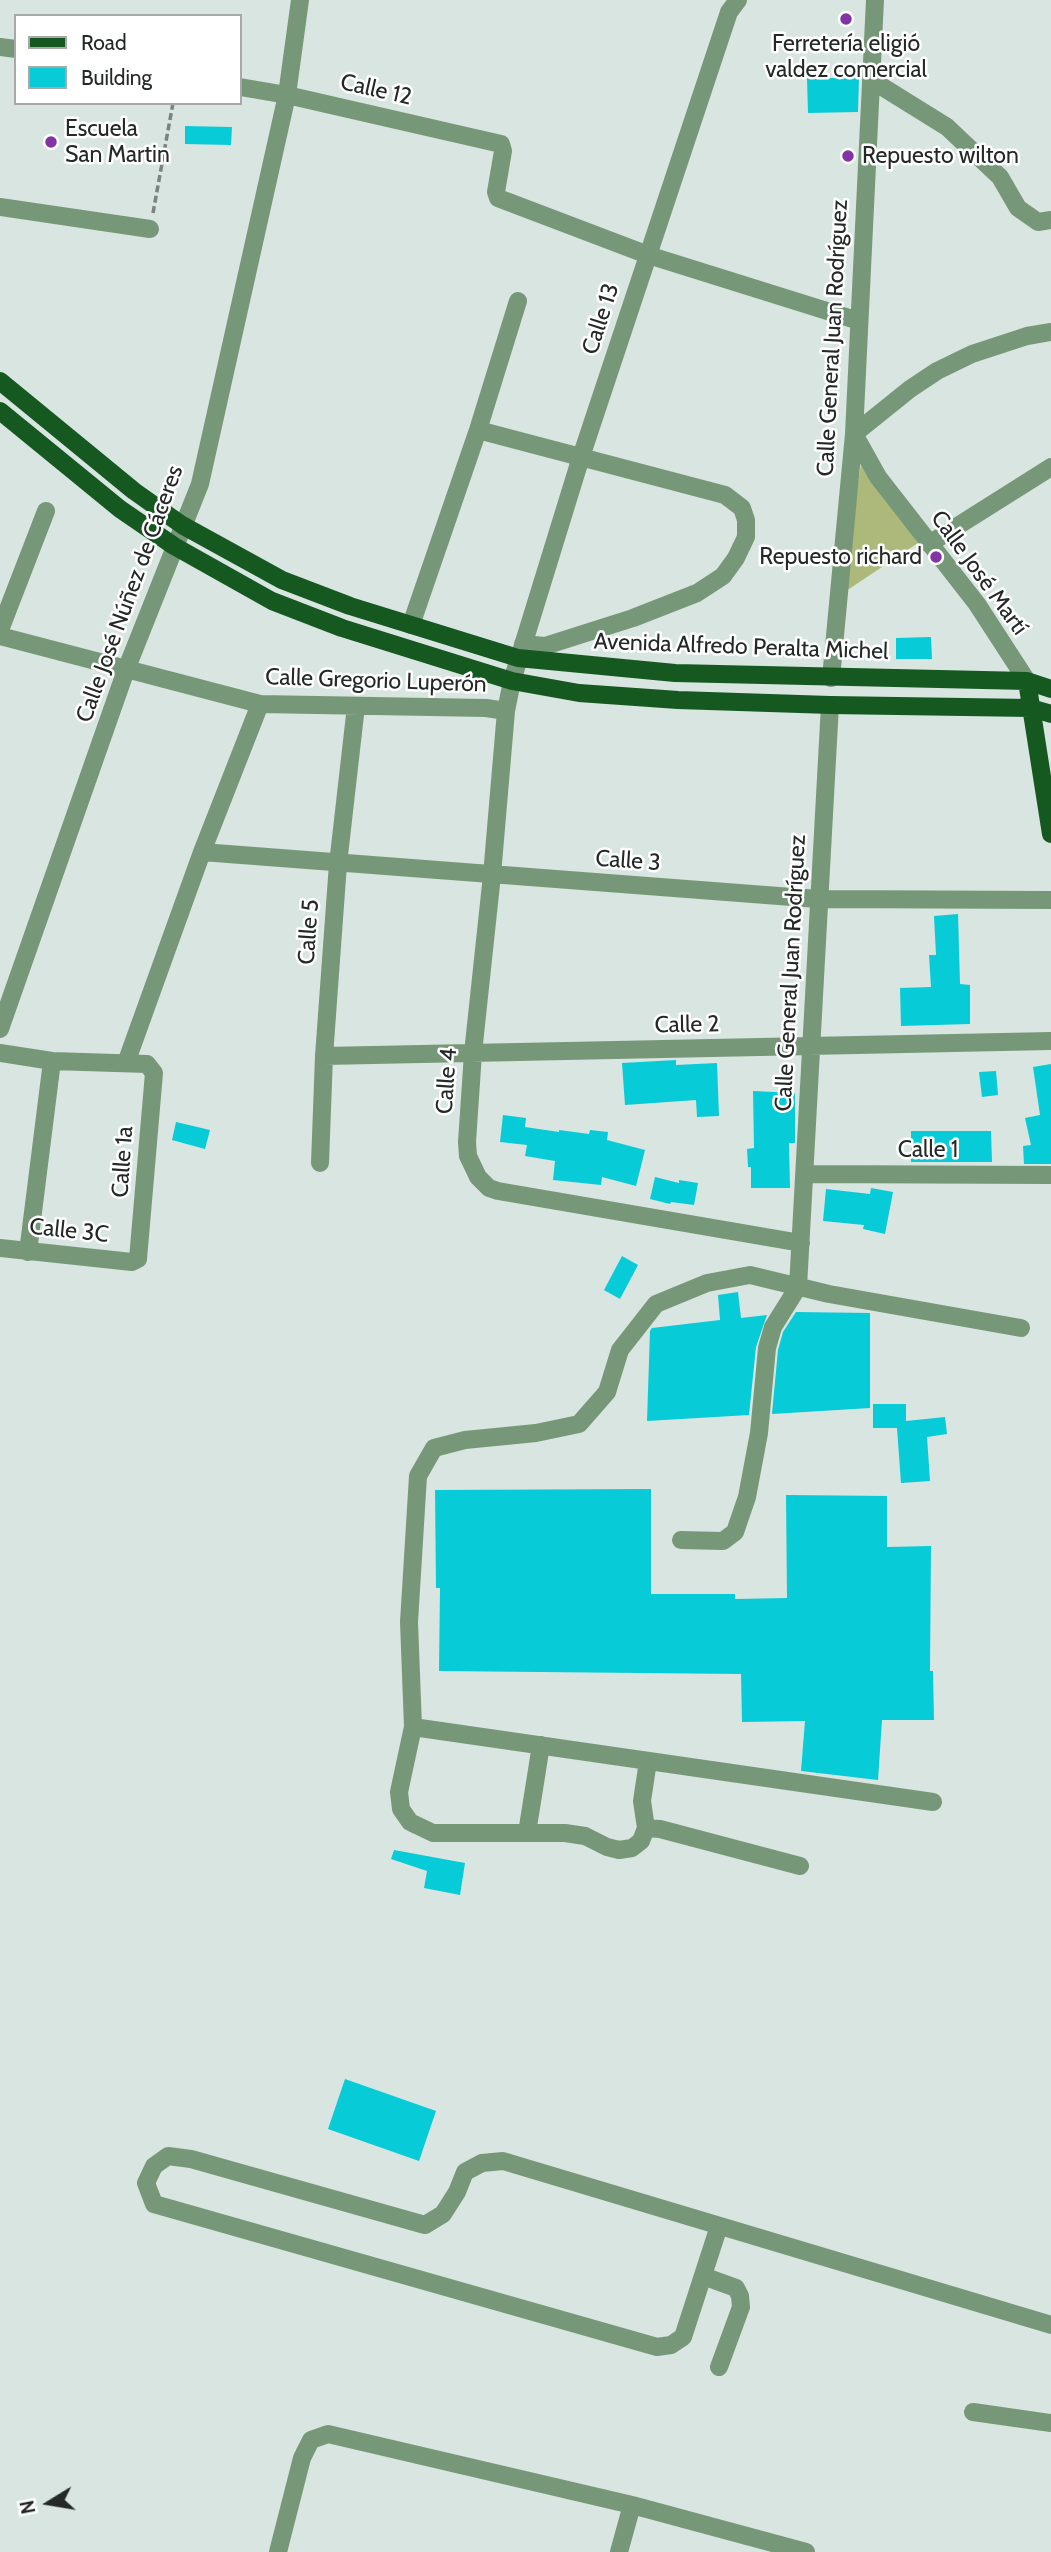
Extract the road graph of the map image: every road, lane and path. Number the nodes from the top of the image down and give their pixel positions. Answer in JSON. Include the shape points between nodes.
{"nodes":[{"id":1,"x":300,"y":0,"type":"edge"},
{"id":2,"x":738,"y":0,"type":"edge"},
{"id":3,"x":875,"y":0,"type":"edge"},
{"id":4,"x":873,"y":81,"type":"junction"},
{"id":5,"x":242,"y":87,"type":"edge"},
{"id":6,"x":287,"y":95,"type":"junction"},
{"id":7,"x":173,"y":105,"type":"edge"},
{"id":8,"x":0,"y":207,"type":"edge"},
{"id":9,"x":1051,"y":220,"type":"edge"},
{"id":10,"x":150,"y":229,"type":"joint"},
{"id":11,"x":648,"y":255,"type":"junction"},
{"id":12,"x":518,"y":301,"type":"dead end"},
{"id":13,"x":859,"y":321,"type":"junction"},
{"id":14,"x":1051,"y":332,"type":"edge"},
{"id":15,"x":0,"y":381,"type":"edge"},
{"id":16,"x":0,"y":411,"type":"edge"},
{"id":17,"x":478,"y":430,"type":"junction"},
{"id":18,"x":854,"y":434,"type":"junction"},
{"id":19,"x":581,"y":457,"type":"junction"},
{"id":20,"x":1051,"y":467,"type":"edge"},
{"id":21,"x":46,"y":511,"type":"dead end"},
{"id":22,"x":183,"y":525,"type":"junction"},
{"id":23,"x":929,"y":544,"type":"junction"},
{"id":24,"x":174,"y":547,"type":"junction"},
{"id":25,"x":411,"y":625,"type":"junction"},
{"id":26,"x":0,"y":630,"type":"edge"},
{"id":27,"x":0,"y":636,"type":"edge"},
{"id":28,"x":521,"y":651,"type":"junction"},
{"id":29,"x":126,"y":670,"type":"junction"},
{"id":30,"x":831,"y":678,"type":"junction"},
{"id":31,"x":512,"y":681,"type":"junction"},
{"id":32,"x":1027,"y":681,"type":"junction"},
{"id":33,"x":1051,"y":689,"type":"edge"},
{"id":34,"x":260,"y":704,"type":"junction"},
{"id":35,"x":830,"y":705,"type":"junction"},
{"id":36,"x":356,"y":706,"type":"junction"},
{"id":37,"x":1031,"y":708,"type":"junction"},
{"id":38,"x":506,"y":711,"type":"junction"},
{"id":39,"x":1051,"y":715,"type":"edge"},
{"id":40,"x":1051,"y":834,"type":"edge"},
{"id":41,"x":202,"y":852,"type":"junction"},
{"id":42,"x":338,"y":864,"type":"junction"},
{"id":43,"x":492,"y":875,"type":"junction"},
{"id":44,"x":818,"y":899,"type":"junction"},
{"id":45,"x":1051,"y":900,"type":"edge"},
{"id":46,"x":0,"y":1029,"type":"edge"},
{"id":47,"x":1051,"y":1041,"type":"edge"},
{"id":48,"x":812,"y":1047,"type":"junction"},
{"id":49,"x":0,"y":1053,"type":"edge"},
{"id":50,"x":473,"y":1053,"type":"junction"},
{"id":51,"x":324,"y":1056,"type":"junction"},
{"id":52,"x":52,"y":1061,"type":"junction"},
{"id":53,"x":126,"y":1063,"type":"junction"},
{"id":54,"x":320,"y":1163,"type":"dead end"},
{"id":55,"x":805,"y":1174,"type":"junction"},
{"id":56,"x":1051,"y":1175,"type":"edge"},
{"id":57,"x":801,"y":1242,"type":"junction"},
{"id":58,"x":0,"y":1248,"type":"edge"},
{"id":59,"x":28,"y":1252,"type":"junction"},
{"id":60,"x":132,"y":1262,"type":"joint"},
{"id":61,"x":798,"y":1287,"type":"junction"},
{"id":62,"x":1021,"y":1328,"type":"dead end"},
{"id":63,"x":681,"y":1540,"type":"dead end"},
{"id":64,"x":413,"y":1727,"type":"junction"},
{"id":65,"x":541,"y":1745,"type":"junction"},
{"id":66,"x":648,"y":1761,"type":"junction"},
{"id":67,"x":933,"y":1802,"type":"dead end"},
{"id":68,"x":646,"y":1828,"type":"junction"},
{"id":69,"x":527,"y":1833,"type":"junction"},
{"id":70,"x":800,"y":1866,"type":"dead end"},
{"id":71,"x":719,"y":2226,"type":"junction"},
{"id":72,"x":703,"y":2276,"type":"junction"},
{"id":73,"x":1051,"y":2325,"type":"edge"},
{"id":74,"x":719,"y":2367,"type":"dead end"},
{"id":75,"x":974,"y":2413,"type":"dead end"},
{"id":76,"x":1051,"y":2423,"type":"edge"},
{"id":77,"x":632,"y":2505,"type":"junction"},
{"id":78,"x":278,"y":2552,"type":"edge"},
{"id":79,"x":619,"y":2552,"type":"edge"},
{"id":80,"x":806,"y":2552,"type":"edge"}],
"edges":[{"from":1,"to":6,"type":"street","name":"Calle José Núñez de Cáceres"},
{"from":2,"to":11,"type":"street","name":"Calle 13","via":[[729,12]]},
{"from":3,"to":4,"type":"street","name":"Calle General Juan Rodríguez"},
{"from":4,"to":9,"type":"street","via":[[947,127],[1000,177],[1018,208],[1038,222]]},
{"from":4,"to":13,"type":"street","name":"Calle General Juan Rodríguez"},
{"from":5,"to":6,"type":"street","name":"Calle 12"},
{"from":6,"to":11,"type":"street","name":"Calle 12","via":[[501,144],[498,198]]},
{"from":6,"to":22,"type":"street","name":"Calle José Núñez de Cáceres","via":[[200,484]]},
{"from":7,"to":10,"type":"path"},
{"from":8,"to":10,"type":"street"},
{"from":11,"to":13,"type":"street"},
{"from":11,"to":19,"type":"street","name":"Calle 13"},
{"from":12,"to":17,"type":"street"},
{"from":13,"to":18,"type":"street","name":"Calle General Juan Rodríguez"},
{"from":14,"to":18,"type":"street","via":[[972,354],[937,371]]},
{"from":15,"to":22,"type":"main road","name":"Avenida Alfredo Peralta Michel","via":[[134,491]]},
{"from":16,"to":24,"type":"main road"},
{"from":17,"to":19,"type":"street"},
{"from":17,"to":25,"type":"street"},
{"from":18,"to":23,"type":"street","name":"Calle José Martí","via":[[878,477]]},
{"from":18,"to":30,"type":"street","name":"Calle General Juan Rodríguez"},
{"from":19,"to":28,"type":"street","name":"Calle 13"},
{"from":19,"to":28,"type":"street","via":[[725,495],[742,508],[746,537],[723,576],[697,593]]},
{"from":20,"to":23,"type":"street"},
{"from":21,"to":26,"type":"street"},
{"from":22,"to":24,"type":"street","name":"Calle José Núñez de Cáceres"},
{"from":22,"to":25,"type":"main road","name":"Avenida Alfredo Peralta Michel","via":[[282,580]]},
{"from":23,"to":32,"type":"street","name":"Calle José Martí","via":[[977,604]]},
{"from":24,"to":29,"type":"street","name":"Calle José Núñez de Cáceres"},
{"from":24,"to":31,"type":"main road","via":[[272,601]]},
{"from":25,"to":28,"type":"main road","name":"Avenida Alfredo Peralta Michel"},
{"from":27,"to":29,"type":"street","name":"Calle Gregorio Luperón"},
{"from":28,"to":30,"type":"main road","name":"Avenida Alfredo Peralta Michel","via":[[675,673]]},
{"from":28,"to":31,"type":"street","name":"Calle 4"},
{"from":29,"to":34,"type":"street","name":"Calle Gregorio Luperón"},
{"from":29,"to":46,"type":"street","name":"Calle José Núñez de Cáceres"},
{"from":30,"to":32,"type":"main road","name":"Avenida Alfredo Peralta Michel"},
{"from":31,"to":35,"type":"main road","via":[[579,693]]},
{"from":31,"to":38,"type":"street","name":"Calle 4"},
{"from":32,"to":33,"type":"main road","name":"Avenida Alfredo Peralta Michel"},
{"from":32,"to":37,"type":"main road","name":"Calle José Martí"},
{"from":34,"to":36,"type":"street","name":"Calle Gregorio Luperón"},
{"from":34,"to":41,"type":"street"},
{"from":35,"to":37,"type":"main road"},
{"from":35,"to":44,"type":"street","name":"Calle General Juan Rodríguez"},
{"from":36,"to":38,"type":"street","name":"Calle Gregorio Luperón"},
{"from":36,"to":42,"type":"street","name":"Calle 5"},
{"from":37,"to":39,"type":"main road"},
{"from":37,"to":40,"type":"main road","name":"Calle José Martí"},
{"from":38,"to":43,"type":"street","name":"Calle 4"},
{"from":41,"to":42,"type":"street","name":"Calle 3"},
{"from":41,"to":53,"type":"street"},
{"from":42,"to":43,"type":"street","name":"Calle 3"},
{"from":42,"to":51,"type":"street","name":"Calle 5"},
{"from":43,"to":44,"type":"street","name":"Calle 3"},
{"from":43,"to":50,"type":"street","name":"Calle 4"},
{"from":44,"to":45,"type":"street","name":"Calle 3"},
{"from":44,"to":48,"type":"street","name":"Calle General Juan Rodríguez"},
{"from":47,"to":48,"type":"street","name":"Calle 2"},
{"from":48,"to":50,"type":"street","name":"Calle 2"},
{"from":48,"to":55,"type":"street","name":"Calle General Juan Rodríguez"},
{"from":49,"to":52,"type":"street"},
{"from":50,"to":51,"type":"street","name":"Calle 2"},
{"from":50,"to":57,"type":"street","name":"Calle 4","via":[[468,1156],[489,1188]]},
{"from":51,"to":54,"type":"street","name":"Calle 5"},
{"from":52,"to":53,"type":"street"},
{"from":52,"to":59,"type":"street"},
{"from":53,"to":60,"type":"street","name":"Calle 1a","via":[[147,1064],[154,1071],[140,1255]]},
{"from":55,"to":56,"type":"street","name":"Calle 1"},
{"from":55,"to":57,"type":"street","name":"Calle General Juan Rodríguez"},
{"from":57,"to":61,"type":"street","name":"Calle General Juan Rodríguez"},
{"from":58,"to":59,"type":"street","name":"Calle 3C"},
{"from":59,"to":60,"type":"street","name":"Calle 3C"},
{"from":61,"to":62,"type":"street"},
{"from":61,"to":63,"type":"street","via":[[773,1327],[767,1348],[759,1433],[735,1532],[723,1541]]},
{"from":61,"to":64,"type":"street","via":[[750,1275],[707,1283],[656,1304],[620,1350],[607,1392],[579,1424],[434,1448],[418,1476],[413,1534],[409,1622]]},
{"from":64,"to":65,"type":"street"},
{"from":64,"to":69,"type":"street","via":[[399,1792],[401,1809],[410,1822],[433,1833]]},
{"from":65,"to":66,"type":"street"},
{"from":65,"to":69,"type":"street"},
{"from":66,"to":67,"type":"street"},
{"from":66,"to":68,"type":"street","via":[[642,1801]]},
{"from":68,"to":69,"type":"street","via":[[641,1841],[619,1850],[585,1836]]},
{"from":68,"to":70,"type":"street","via":[[669,1830]]},
{"from":71,"to":72,"type":"street"},
{"from":71,"to":72,"type":"street","via":[[503,2161],[482,2163],[466,2172],[443,2214],[425,2225],[191,2159],[168,2156],[154,2166],[146,2183],[154,2204],[657,2347],[683,2337]]},
{"from":71,"to":73,"type":"street"},
{"from":72,"to":74,"type":"street","via":[[736,2288],[740,2296],[741,2307]]},
{"from":75,"to":76,"type":"street"},
{"from":77,"to":78,"type":"street","via":[[328,2434],[312,2440],[302,2458]]},
{"from":77,"to":79,"type":"street"},
{"from":77,"to":80,"type":"street"}]}
